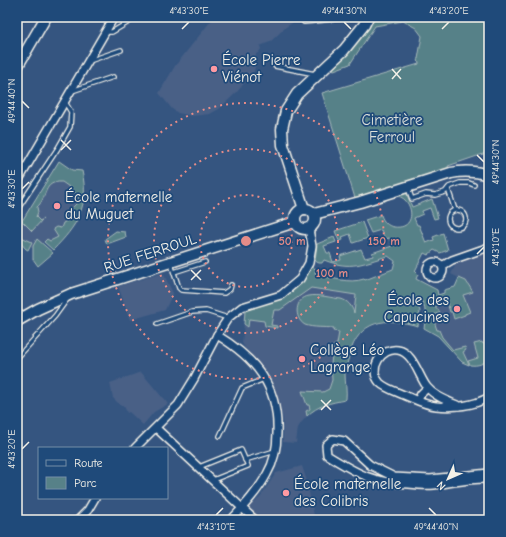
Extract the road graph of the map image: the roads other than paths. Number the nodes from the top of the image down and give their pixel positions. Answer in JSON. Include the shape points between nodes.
{"nodes":[{"id":1,"x":46,"y":17,"type":"edge"},
{"id":2,"x":114,"y":17,"type":"edge"},
{"id":3,"x":137,"y":17,"type":"edge"},
{"id":4,"x":354,"y":17,"type":"edge"},
{"id":5,"x":368,"y":17,"type":"edge"},
{"id":6,"x":304,"y":22,"type":"dead end"},
{"id":7,"x":105,"y":32,"type":"junction"},
{"id":8,"x":121,"y":50,"type":"dead end"},
{"id":9,"x":86,"y":62,"type":"junction"},
{"id":10,"x":275,"y":66,"type":"dead end"},
{"id":11,"x":17,"y":67,"type":"edge"},
{"id":12,"x":318,"y":74,"type":"junction"},
{"id":13,"x":113,"y":77,"type":"dead end"},
{"id":14,"x":70,"y":92,"type":"junction"},
{"id":15,"x":64,"y":101,"type":"junction"},
{"id":16,"x":489,"y":175,"type":"edge"},
{"id":17,"x":17,"y":183,"type":"edge"},
{"id":18,"x":474,"y":185,"type":"dead end"},
{"id":19,"x":408,"y":187,"type":"junction"},
{"id":20,"x":448,"y":189,"type":"junction"},
{"id":21,"x":304,"y":209,"type":"junction"},
{"id":22,"x":17,"y":210,"type":"edge"},
{"id":23,"x":455,"y":210,"type":"junction"},
{"id":24,"x":314,"y":214,"type":"junction"},
{"id":25,"x":295,"y":222,"type":"junction"},
{"id":26,"x":309,"y":229,"type":"junction"},
{"id":27,"x":489,"y":247,"type":"edge"},
{"id":28,"x":205,"y":262,"type":"dead end"},
{"id":29,"x":442,"y":266,"type":"dead end"},
{"id":30,"x":173,"y":267,"type":"junction"},
{"id":31,"x":232,"y":285,"type":"dead end"},
{"id":32,"x":71,"y":294,"type":"junction"},
{"id":33,"x":228,"y":318,"type":"junction"},
{"id":34,"x":17,"y":321,"type":"edge"},
{"id":35,"x":157,"y":324,"type":"dead end"},
{"id":36,"x":216,"y":335,"type":"junction"},
{"id":37,"x":17,"y":358,"type":"edge"},
{"id":38,"x":265,"y":379,"type":"junction"},
{"id":39,"x":427,"y":388,"type":"junction"},
{"id":40,"x":489,"y":397,"type":"edge"},
{"id":41,"x":418,"y":400,"type":"junction"},
{"id":42,"x":459,"y":406,"type":"junction"},
{"id":43,"x":156,"y":428,"type":"junction"},
{"id":44,"x":220,"y":436,"type":"dead end"},
{"id":45,"x":136,"y":447,"type":"edge"},
{"id":46,"x":275,"y":451,"type":"junction"},
{"id":47,"x":245,"y":460,"type":"junction"},
{"id":48,"x":198,"y":467,"type":"junction"},
{"id":49,"x":381,"y":471,"type":"junction"},
{"id":50,"x":489,"y":473,"type":"edge"},
{"id":51,"x":489,"y":479,"type":"edge"},
{"id":52,"x":212,"y":480,"type":"junction"},
{"id":53,"x":393,"y":480,"type":"junction"},
{"id":54,"x":380,"y":481,"type":"junction"},
{"id":55,"x":94,"y":499,"type":"edge"},
{"id":56,"x":242,"y":508,"type":"junction"},
{"id":57,"x":78,"y":520,"type":"edge"},
{"id":58,"x":231,"y":520,"type":"edge"},
{"id":59,"x":255,"y":520,"type":"edge"}],
"edges":[{"from":1,"to":11,"type":"street"},
{"from":2,"to":7,"type":"street"},
{"from":3,"to":7,"type":"lane","via":[[112,32]]},
{"from":4,"to":6,"type":"lane"},
{"from":5,"to":12,"type":"street","via":[[344,50]]},
{"from":7,"to":9,"type":"street"},
{"from":8,"to":9,"type":"lane"},
{"from":9,"to":14,"type":"street"},
{"from":10,"to":12,"type":"lane"},
{"from":12,"to":21,"type":"street","via":[[293,99],[286,112],[282,129],[283,144]]},
{"from":13,"to":14,"type":"lane"},
{"from":14,"to":15,"type":"street"},
{"from":15,"to":17,"type":"street"},
{"from":15,"to":22,"type":"lane","via":[[71,112],[70,127]]},
{"from":16,"to":19,"type":"street","via":[[463,171]]},
{"from":18,"to":20,"type":"lane","via":[[460,183],[449,186]]},
{"from":19,"to":20,"type":"lane","via":[[412,199],[426,194],[435,195]]},
{"from":19,"to":24,"type":"street"},
{"from":20,"to":23,"type":"lane"},
{"from":21,"to":24,"type":"street"},
{"from":21,"to":25,"type":"street","via":[[298,212]]},
{"from":23,"to":23,"type":"lane","via":[[449,216],[449,222],[459,228],[466,222],[466,217],[461,210]]},
{"from":24,"to":26,"type":"street","via":[[314,224]]},
{"from":25,"to":26,"type":"street","via":[[302,229]]},
{"from":25,"to":30,"type":"street","name":"RUE FERROUL"},
{"from":26,"to":33,"type":"street","via":[[312,246],[309,263],[300,279],[281,295],[242,307]]},
{"from":27,"to":29,"type":"street"},
{"from":28,"to":30,"type":"lane"},
{"from":30,"to":31,"type":"lane","via":[[181,290],[220,294],[227,292]]},
{"from":30,"to":32,"type":"street","name":"RUE FERROUL"},
{"from":32,"to":34,"type":"street","name":"RUE FERROUL"},
{"from":32,"to":37,"type":"lane"},
{"from":33,"to":35,"type":"lane","via":[[206,311],[192,312]]},
{"from":33,"to":36,"type":"street"},
{"from":36,"to":38,"type":"street","via":[[242,352]]},
{"from":36,"to":43,"type":"street","via":[[178,405]]},
{"from":38,"to":44,"type":"lane","via":[[242,388]]},
{"from":38,"to":46,"type":"street","via":[[273,395],[276,409]]},
{"from":39,"to":41,"type":"street"},
{"from":39,"to":41,"type":"street","via":[[408,354],[390,350],[381,355],[375,372],[379,382]]},
{"from":39,"to":42,"type":"street"},
{"from":40,"to":42,"type":"street","via":[[474,404]]},
{"from":41,"to":42,"type":"street","via":[[434,406]]},
{"from":43,"to":45,"type":"street"},
{"from":43,"to":48,"type":"street"},
{"from":46,"to":47,"type":"lane"},
{"from":46,"to":56,"type":"street","via":[[267,474]]},
{"from":47,"to":48,"type":"lane","via":[[241,450]]},
{"from":47,"to":52,"type":"lane","via":[[248,466]]},
{"from":48,"to":52,"type":"street"},
{"from":49,"to":53,"type":"street"},
{"from":49,"to":54,"type":"street"},
{"from":49,"to":54,"type":"street","via":[[370,465],[344,441],[332,439],[326,445],[327,455],[350,470]]},
{"from":50,"to":53,"type":"street"},
{"from":51,"to":53,"type":"street","via":[[432,486]]},
{"from":52,"to":56,"type":"street"},
{"from":53,"to":54,"type":"street"},
{"from":55,"to":57,"type":"street"},
{"from":56,"to":58,"type":"street"},
{"from":56,"to":59,"type":"street"}]}
